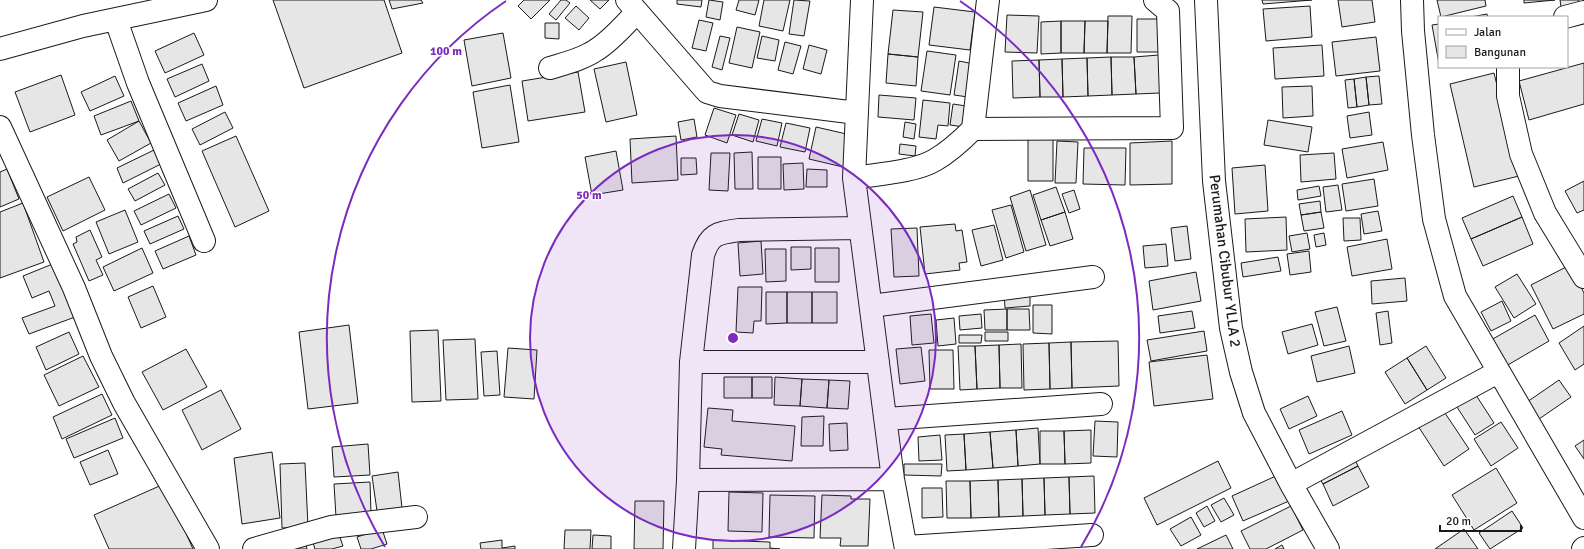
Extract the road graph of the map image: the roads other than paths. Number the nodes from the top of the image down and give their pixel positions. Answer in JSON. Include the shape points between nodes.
{"nodes":[{"id":1,"x":206,"y":0,"type":"edge"},
{"id":2,"x":862,"y":0,"type":"edge"},
{"id":3,"x":988,"y":0,"type":"edge"},
{"id":4,"x":1155,"y":0,"type":"edge"},
{"id":5,"x":1206,"y":0,"type":"edge"},
{"id":6,"x":1412,"y":0,"type":"edge"},
{"id":7,"x":632,"y":6,"type":"edge"},
{"id":8,"x":1584,"y":12,"type":"edge"},
{"id":9,"x":1568,"y":16,"type":"edge"},
{"id":10,"x":116,"y":20,"type":"junction"},
{"id":11,"x":0,"y":49,"type":"edge"},
{"id":12,"x":550,"y":68,"type":"dead end"},
{"id":13,"x":1508,"y":68,"type":"edge"},
{"id":14,"x":857,"y":113,"type":"junction"},
{"id":15,"x":0,"y":127,"type":"edge"},
{"id":16,"x":973,"y":128,"type":"junction"},
{"id":17,"x":854,"y":178,"type":"junction"},
{"id":18,"x":860,"y":228,"type":"junction"},
{"id":19,"x":204,"y":241,"type":"dead end"},
{"id":20,"x":1093,"y":277,"type":"dead end"},
{"id":21,"x":1584,"y":277,"type":"edge"},
{"id":22,"x":871,"y":306,"type":"junction"},
{"id":23,"x":690,"y":362,"type":"junction"},
{"id":24,"x":878,"y":362,"type":"junction"},
{"id":25,"x":1498,"y":372,"type":"junction"},
{"id":26,"x":1101,"y":404,"type":"dead end"},
{"id":27,"x":886,"y":419,"type":"junction"},
{"id":28,"x":688,"y":480,"type":"junction"},
{"id":29,"x":893,"y":480,"type":"junction"},
{"id":30,"x":1291,"y":484,"type":"junction"},
{"id":31,"x":416,"y":517,"type":"dead end"},
{"id":32,"x":1584,"y":518,"type":"edge"},
{"id":33,"x":1092,"y":535,"type":"dead end"},
{"id":34,"x":906,"y":548,"type":"edge"},
{"id":35,"x":208,"y":549,"type":"edge"},
{"id":36,"x":254,"y":549,"type":"edge"},
{"id":37,"x":684,"y":549,"type":"edge"},
{"id":38,"x":1328,"y":549,"type":"edge"}],
"edges":[{"from":1,"to":10,"type":"street"},
{"from":2,"to":14,"type":"street"},
{"from":3,"to":16,"type":"street"},
{"from":4,"to":16,"type":"street","via":[[1168,11],[1172,128]]},
{"from":5,"to":30,"type":"street","name":"Perumahan Cibubur YLLA 2","via":[[1214,181],[1231,328],[1254,413]]},
{"from":6,"to":25,"type":"street","via":[[1423,136],[1434,219],[1455,296]]},
{"from":7,"to":12,"type":"street","via":[[607,42],[596,51]]},
{"from":7,"to":14,"type":"street","via":[[707,92]]},
{"from":8,"to":9,"type":"street"},
{"from":10,"to":11,"type":"street"},
{"from":10,"to":19,"type":"street","via":[[138,83]]},
{"from":13,"to":21,"type":"street","via":[[1508,96],[1521,154],[1545,213]]},
{"from":14,"to":17,"type":"street"},
{"from":15,"to":35,"type":"street","via":[[124,403]]},
{"from":16,"to":17,"type":"street","via":[[952,148],[919,167]]},
{"from":17,"to":18,"type":"street"},
{"from":18,"to":22,"type":"street"},
{"from":18,"to":23,"type":"street","via":[[740,230],[712,237],[703,255]]},
{"from":20,"to":22,"type":"street"},
{"from":22,"to":24,"type":"street"},
{"from":23,"to":24,"type":"street"},
{"from":23,"to":28,"type":"street"},
{"from":24,"to":27,"type":"street"},
{"from":25,"to":30,"type":"street"},
{"from":25,"to":32,"type":"street"},
{"from":26,"to":27,"type":"street"},
{"from":27,"to":29,"type":"street"},
{"from":28,"to":29,"type":"street"},
{"from":28,"to":37,"type":"street"},
{"from":29,"to":34,"type":"street"},
{"from":30,"to":38,"type":"street","name":"Perumahan Cibubur YLLA 2"},
{"from":31,"to":36,"type":"street","via":[[331,527]]},
{"from":33,"to":34,"type":"street"}]}
